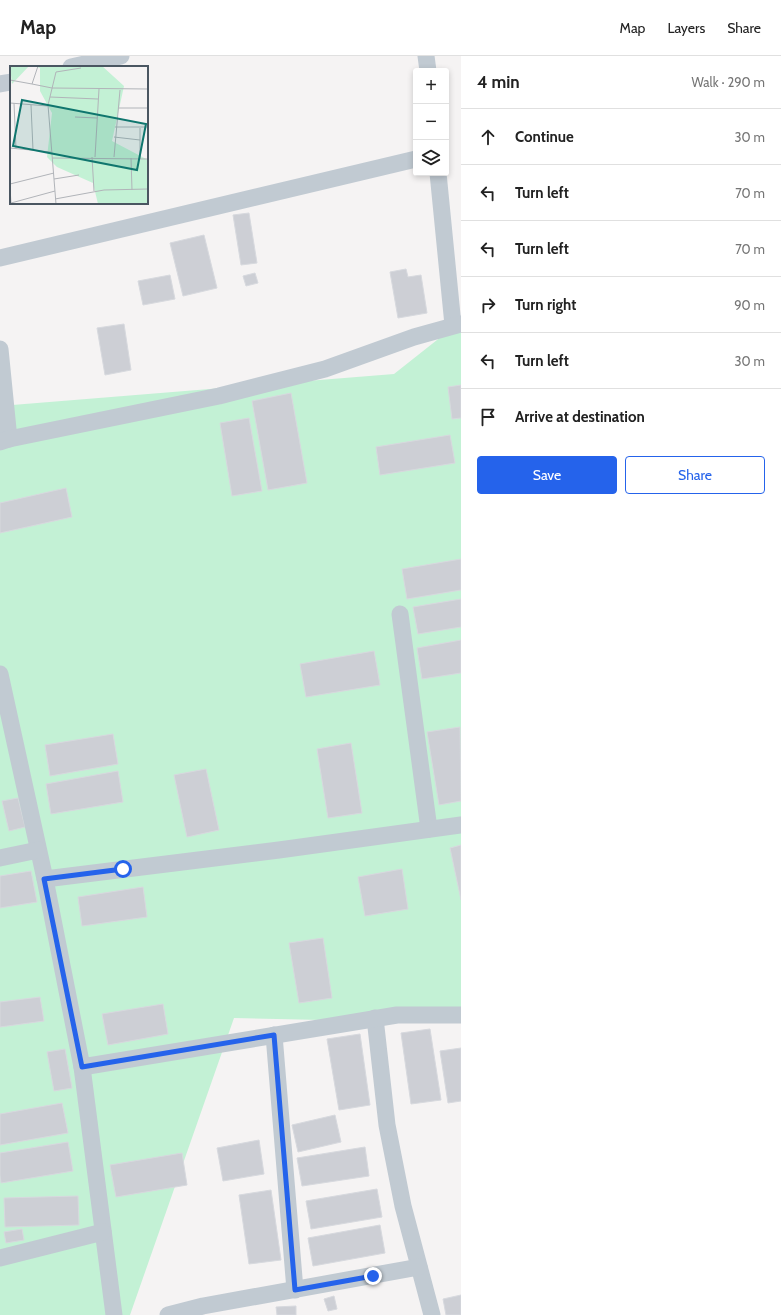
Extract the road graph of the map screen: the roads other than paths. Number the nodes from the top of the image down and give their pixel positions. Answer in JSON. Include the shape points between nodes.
{"nodes":[{"id":1,"x":121,"y":56,"type":"edge"},
{"id":2,"x":426,"y":56,"type":"edge"},
{"id":3,"x":76,"y":66,"type":"edge"},
{"id":4,"x":428,"y":68,"type":"edge"},
{"id":5,"x":10,"y":82,"type":"edge"},
{"id":6,"x":0,"y":84,"type":"edge"},
{"id":7,"x":413,"y":160,"type":"edge"},
{"id":8,"x":438,"y":176,"type":"edge"},
{"id":9,"x":0,"y":258,"type":"edge"},
{"id":10,"x":457,"y":325,"type":"edge"},
{"id":11,"x":0,"y":349,"type":"edge"},
{"id":12,"x":4,"y":441,"type":"edge"},
{"id":13,"x":400,"y":614,"type":"dead end"},
{"id":14,"x":0,"y":674,"type":"edge"},
{"id":15,"x":461,"y":825,"type":"edge"},
{"id":16,"x":428,"y":829,"type":"junction"},
{"id":17,"x":38,"y":850,"type":"junction"},
{"id":18,"x":0,"y":858,"type":"edge"},
{"id":19,"x":44,"y":879,"type":"junction"},
{"id":20,"x":461,"y":1015,"type":"edge"},
{"id":21,"x":375,"y":1018,"type":"junction"},
{"id":22,"x":274,"y":1035,"type":"junction"},
{"id":23,"x":82,"y":1067,"type":"junction"},
{"id":24,"x":103,"y":1232,"type":"junction"},
{"id":25,"x":0,"y":1258,"type":"edge"},
{"id":26,"x":419,"y":1267,"type":"junction"},
{"id":27,"x":295,"y":1290,"type":"junction"},
{"id":28,"x":114,"y":1315,"type":"edge"},
{"id":29,"x":168,"y":1315,"type":"edge"},
{"id":30,"x":432,"y":1315,"type":"edge"}],
"edges":[{"from":1,"to":3,"type":"street"},
{"from":2,"to":4,"type":"street"},
{"from":5,"to":6,"type":"street"},
{"from":7,"to":9,"type":"street"},
{"from":8,"to":10,"type":"street"},
{"from":10,"to":12,"type":"street","via":[[414,337],[325,369],[219,396]]},
{"from":11,"to":12,"type":"street"},
{"from":13,"to":16,"type":"street"},
{"from":14,"to":17,"type":"street"},
{"from":15,"to":16,"type":"street"},
{"from":16,"to":19,"type":"street"},
{"from":17,"to":18,"type":"street"},
{"from":17,"to":19,"type":"street"},
{"from":19,"to":23,"type":"street"},
{"from":20,"to":21,"type":"street"},
{"from":21,"to":22,"type":"street"},
{"from":21,"to":26,"type":"street","via":[[387,1125],[403,1206]]},
{"from":22,"to":23,"type":"street"},
{"from":22,"to":27,"type":"street"},
{"from":23,"to":24,"type":"street"},
{"from":24,"to":25,"type":"street"},
{"from":24,"to":28,"type":"street"},
{"from":26,"to":27,"type":"street"},
{"from":26,"to":30,"type":"street"},
{"from":27,"to":29,"type":"street","via":[[203,1306]]}]}
